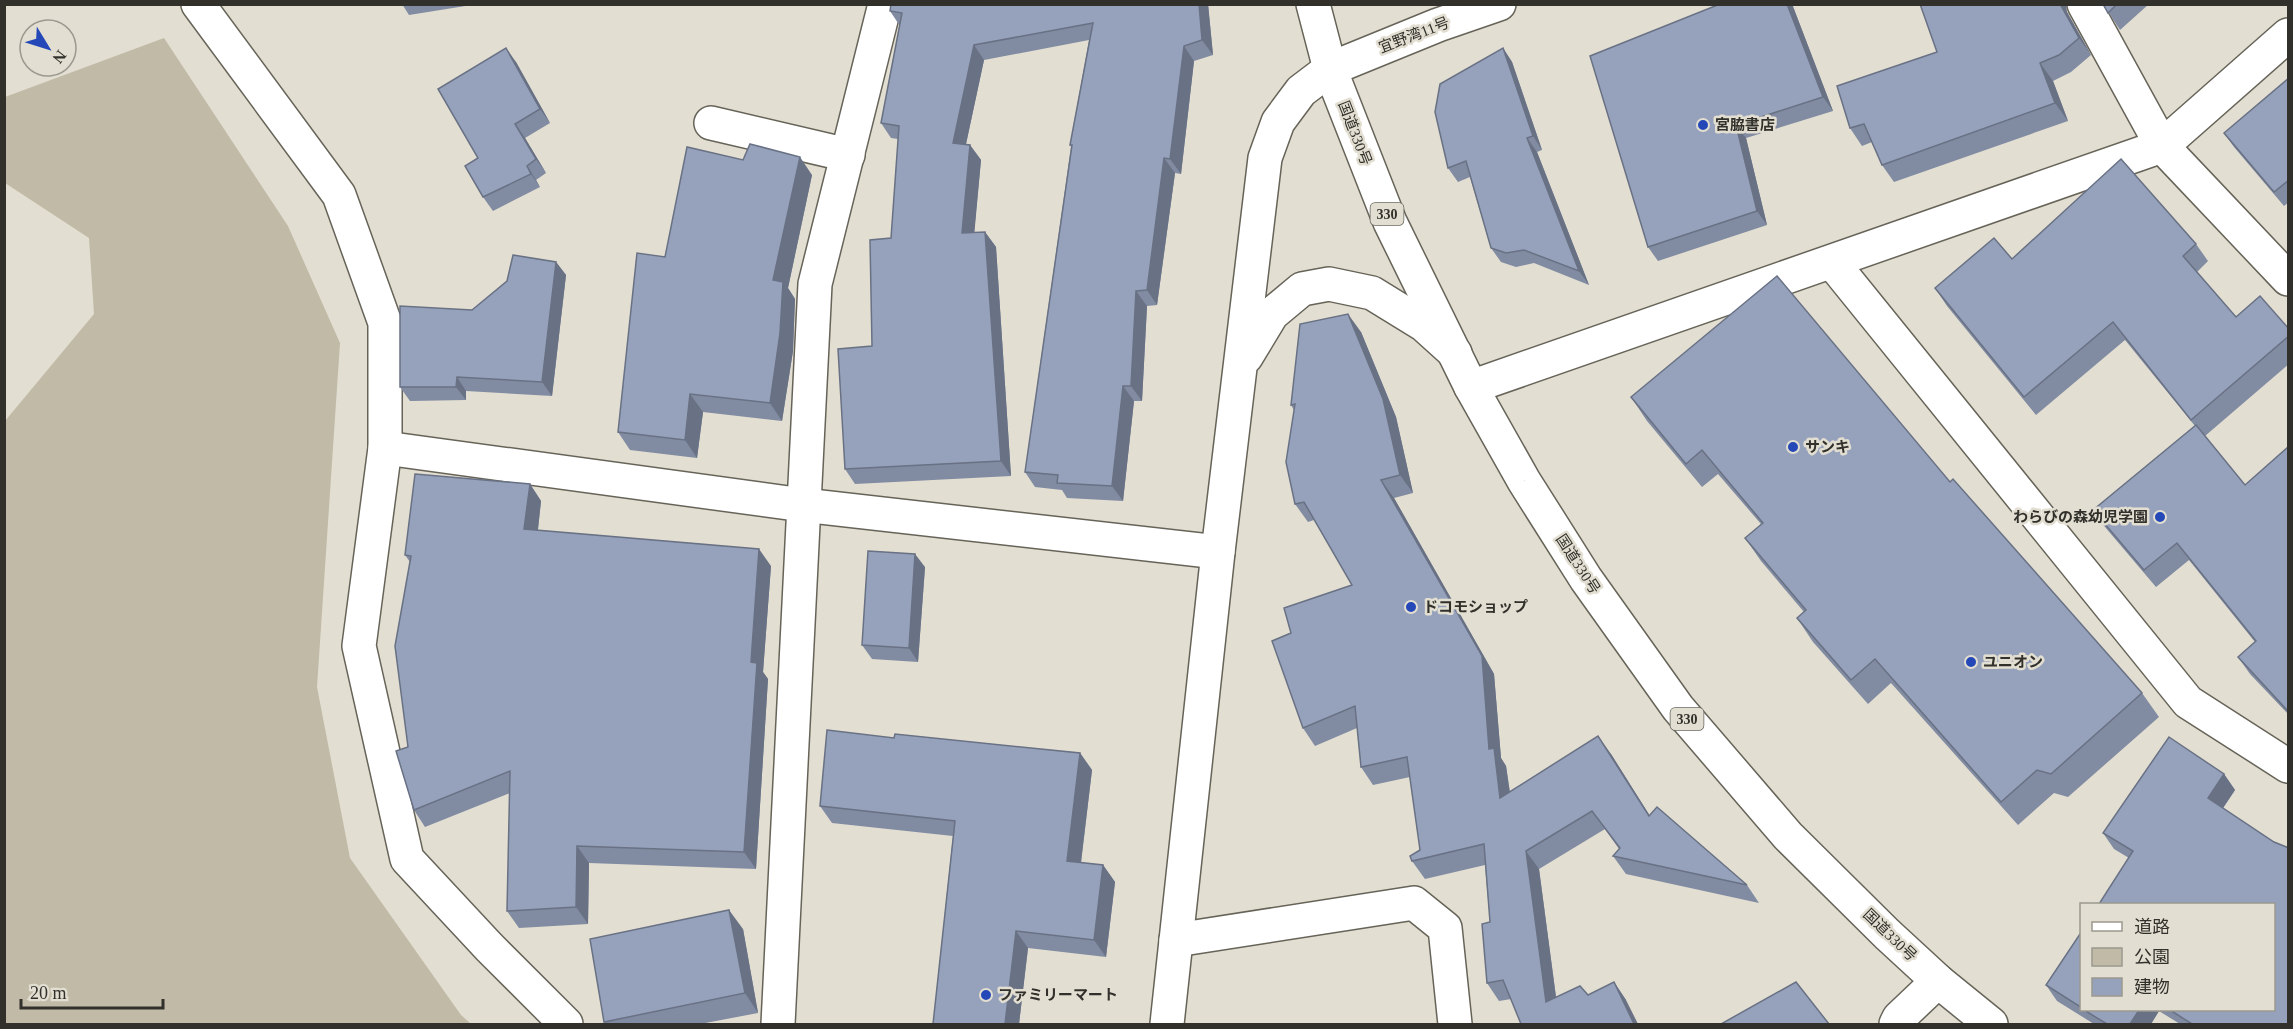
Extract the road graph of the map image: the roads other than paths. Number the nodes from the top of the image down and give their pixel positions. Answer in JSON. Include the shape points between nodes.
{"nodes":[{"id":1,"x":198,"y":4,"type":"edge"},
{"id":2,"x":885,"y":4,"type":"edge"},
{"id":3,"x":1313,"y":4,"type":"edge"},
{"id":4,"x":1498,"y":4,"type":"edge"},
{"id":5,"x":2084,"y":4,"type":"edge"},
{"id":6,"x":2289,"y":35,"type":"edge"},
{"id":7,"x":1330,"y":69,"type":"junction"},
{"id":8,"x":711,"y":123,"type":"dead end"},
{"id":9,"x":2162,"y":146,"type":"junction"},
{"id":10,"x":848,"y":155,"type":"junction"},
{"id":11,"x":1832,"y":262,"type":"junction"},
{"id":12,"x":2289,"y":279,"type":"edge"},
{"id":13,"x":1456,"y":355,"type":"junction"},
{"id":14,"x":1240,"y":366,"type":"junction"},
{"id":15,"x":1471,"y":387,"type":"junction"},
{"id":16,"x":385,"y":448,"type":"junction"},
{"id":17,"x":803,"y":505,"type":"junction"},
{"id":18,"x":1218,"y":552,"type":"junction"},
{"id":19,"x":2289,"y":766,"type":"edge"},
{"id":20,"x":1176,"y":940,"type":"junction"},
{"id":21,"x":1938,"y":981,"type":"junction"},
{"id":22,"x":566,"y":1024,"type":"edge"},
{"id":23,"x":778,"y":1024,"type":"edge"},
{"id":24,"x":1167,"y":1024,"type":"edge"},
{"id":25,"x":1455,"y":1024,"type":"edge"},
{"id":26,"x":1896,"y":1024,"type":"edge"},
{"id":27,"x":1992,"y":1024,"type":"edge"}],
"edges":[{"from":1,"to":16,"type":"main road","via":[[339,195],[385,323]]},
{"from":2,"to":10,"type":"main road"},
{"from":3,"to":7,"type":"main road","name":"国道330号","number":"330"},
{"from":4,"to":7,"type":"main road","name":"宜野湾11号"},
{"from":5,"to":9,"type":"main road"},
{"from":6,"to":9,"type":"main road"},
{"from":7,"to":13,"type":"main road","name":"国道330号","number":"330","via":[[1390,222]]},
{"from":7,"to":14,"type":"main road","name":"宜野湾11号","via":[[1301,91],[1278,122],[1265,158]]},
{"from":8,"to":10,"type":"main road"},
{"from":9,"to":11,"type":"main road"},
{"from":9,"to":12,"type":"main road"},
{"from":10,"to":17,"type":"main road","via":[[815,284]]},
{"from":11,"to":15,"type":"main road"},
{"from":11,"to":19,"type":"main road","via":[[2188,702]]},
{"from":13,"to":14,"type":"main road","via":[[1424,325],[1372,293],[1329,284],[1302,289],[1272,314]]},
{"from":13,"to":15,"type":"main road","name":"国道330号","number":"330"},
{"from":14,"to":18,"type":"main road","name":"宜野湾11号"},
{"from":15,"to":21,"type":"main road","name":"国道330号","number":"330","via":[[1580,569],[1678,708],[1788,836]]},
{"from":16,"to":17,"type":"main road"},
{"from":16,"to":22,"type":"main road","via":[[359,645],[407,859]]},
{"from":17,"to":18,"type":"main road"},
{"from":17,"to":23,"type":"main road"},
{"from":18,"to":20,"type":"main road","name":"宜野湾11号"},
{"from":20,"to":24,"type":"main road","name":"宜野湾11号"},
{"from":20,"to":25,"type":"main road","via":[[1414,903],[1445,928]]},
{"from":21,"to":26,"type":"main road"},
{"from":21,"to":27,"type":"main road","name":"国道330号","number":"330"}]}
